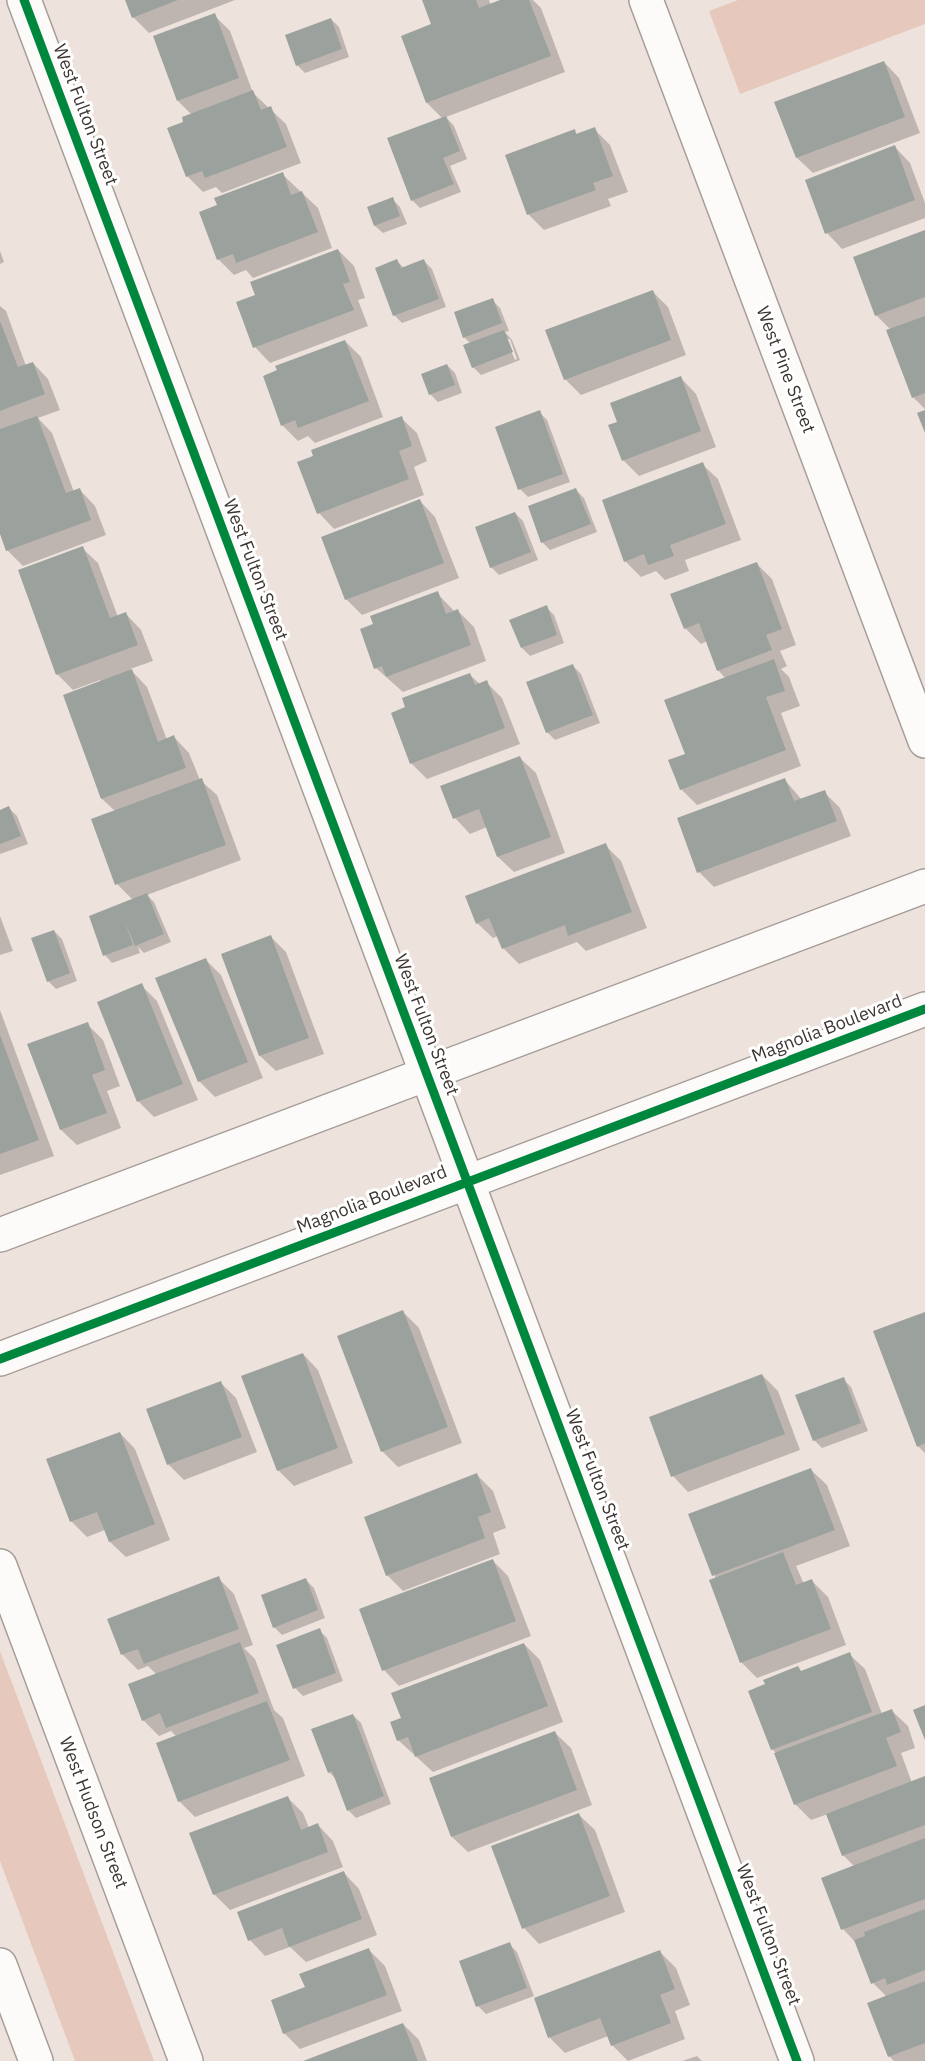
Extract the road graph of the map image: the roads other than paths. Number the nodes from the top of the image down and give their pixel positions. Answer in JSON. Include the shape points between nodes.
{"nodes":[{"id":1,"x":24,"y":0,"type":"edge"},
{"id":2,"x":646,"y":0,"type":"edge"},
{"id":3,"x":925,"y":741,"type":"edge"},
{"id":4,"x":925,"y":886,"type":"edge"},
{"id":5,"x":925,"y":1010,"type":"edge"},
{"id":6,"x":427,"y":1074,"type":"junction"},
{"id":7,"x":467,"y":1182,"type":"junction"},
{"id":8,"x":0,"y":1235,"type":"edge"},
{"id":9,"x":0,"y":1359,"type":"edge"},
{"id":10,"x":0,"y":1566,"type":"edge"},
{"id":11,"x":0,"y":1965,"type":"edge"},
{"id":12,"x":36,"y":2061,"type":"edge"},
{"id":13,"x":186,"y":2061,"type":"edge"},
{"id":14,"x":797,"y":2061,"type":"edge"}],
"edges":[{"from":1,"to":6,"type":"street","name":"West Fulton Street"},
{"from":2,"to":3,"type":"street","name":"West Pine Street"},
{"from":4,"to":6,"type":"street"},
{"from":5,"to":7,"type":"street","name":"Magnolia Boulevard"},
{"from":6,"to":7,"type":"street","name":"West Fulton Street"},
{"from":6,"to":8,"type":"street"},
{"from":7,"to":9,"type":"street","name":"Magnolia Boulevard"},
{"from":7,"to":14,"type":"street","name":"West Fulton Street"},
{"from":10,"to":13,"type":"street","name":"West Hudson Street"},
{"from":11,"to":12,"type":"street"}]}
